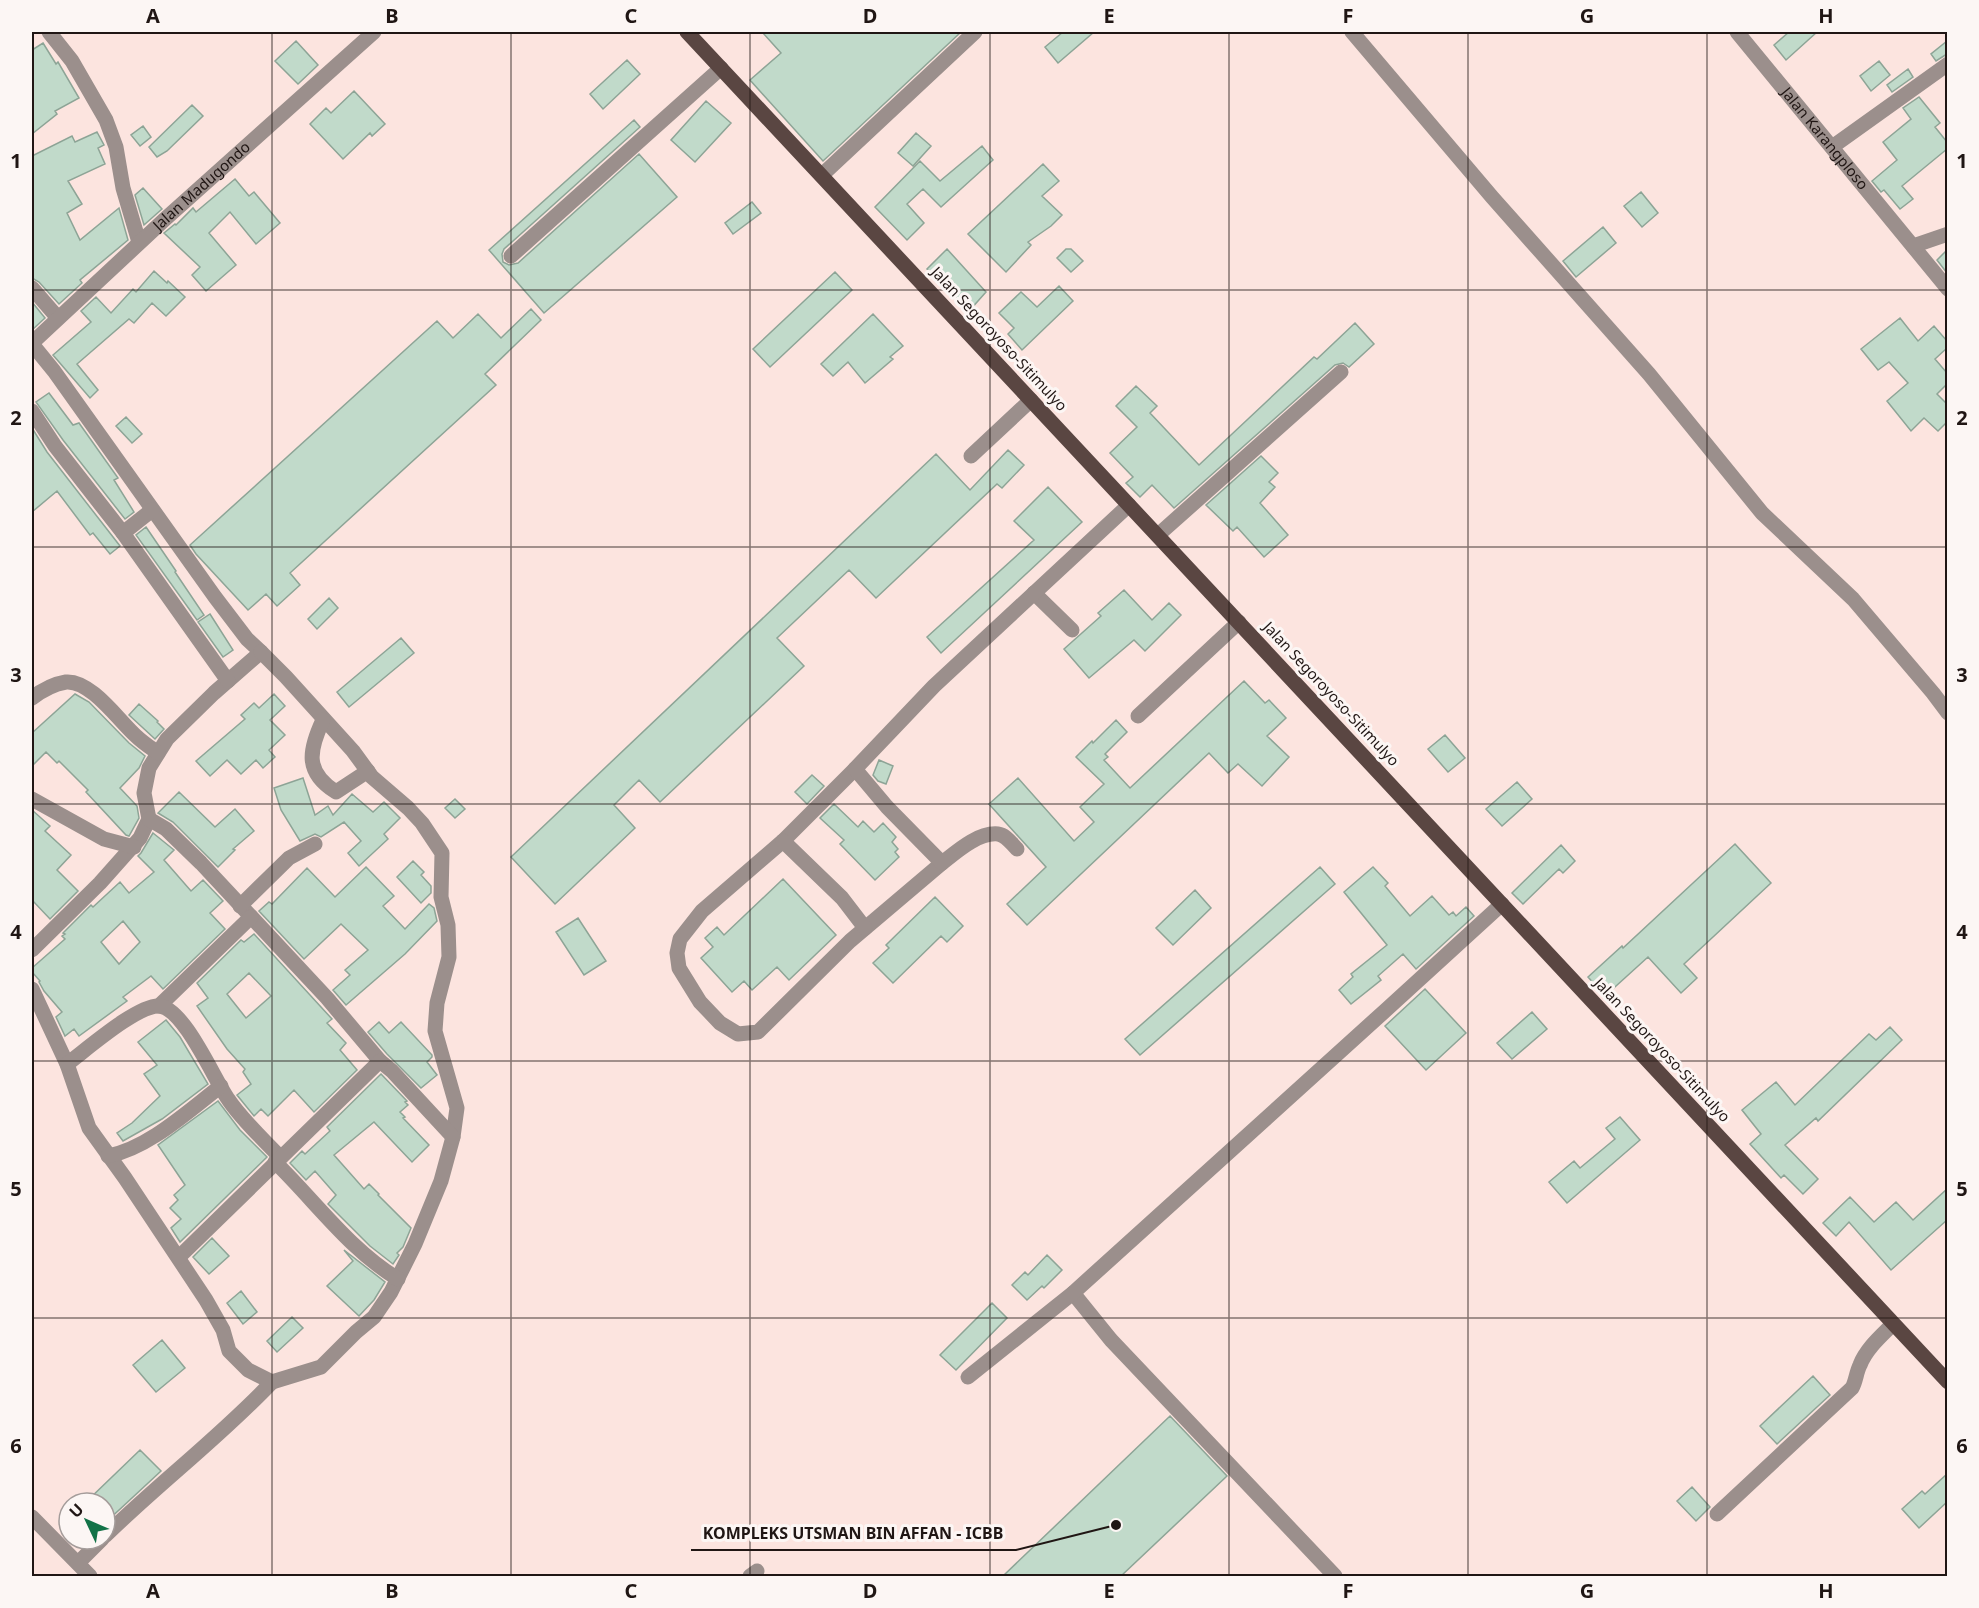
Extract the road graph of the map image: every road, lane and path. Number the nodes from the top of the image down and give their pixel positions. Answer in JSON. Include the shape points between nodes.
{"nodes":[{"id":1,"x":49,"y":32,"type":"edge"},
{"id":2,"x":374,"y":32,"type":"edge"},
{"id":3,"x":687,"y":32,"type":"edge"},
{"id":4,"x":975,"y":32,"type":"edge"},
{"id":5,"x":1352,"y":32,"type":"edge"},
{"id":6,"x":1737,"y":32,"type":"edge"},
{"id":7,"x":1947,"y":64,"type":"edge"},
{"id":8,"x":721,"y":68,"type":"junction"},
{"id":9,"x":1832,"y":147,"type":"junction"},
{"id":10,"x":822,"y":175,"type":"junction"},
{"id":11,"x":1947,"y":234,"type":"edge"},
{"id":12,"x":139,"y":242,"type":"junction"},
{"id":13,"x":1913,"y":246,"type":"junction"},
{"id":14,"x":510,"y":256,"type":"dead end"},
{"id":15,"x":32,"y":288,"type":"edge"},
{"id":16,"x":1947,"y":289,"type":"edge"},
{"id":17,"x":58,"y":318,"type":"junction"},
{"id":18,"x":32,"y":343,"type":"edge"},
{"id":19,"x":1341,"y":372,"type":"dead end"},
{"id":20,"x":1031,"y":399,"type":"junction"},
{"id":21,"x":32,"y":411,"type":"edge"},
{"id":22,"x":971,"y":456,"type":"dead end"},
{"id":23,"x":1130,"y":505,"type":"junction"},
{"id":24,"x":152,"y":510,"type":"junction"},
{"id":25,"x":123,"y":533,"type":"junction"},
{"id":26,"x":1158,"y":535,"type":"junction"},
{"id":27,"x":1034,"y":593,"type":"junction"},
{"id":28,"x":1239,"y":622,"type":"junction"},
{"id":29,"x":1071,"y":630,"type":"dead end"},
{"id":30,"x":261,"y":652,"type":"junction"},
{"id":31,"x":228,"y":681,"type":"junction"},
{"id":32,"x":32,"y":698,"type":"edge"},
{"id":33,"x":1947,"y":712,"type":"edge"},
{"id":34,"x":1138,"y":716,"type":"dead end"},
{"id":35,"x":323,"y":720,"type":"junction"},
{"id":36,"x":158,"y":753,"type":"junction"},
{"id":37,"x":855,"y":769,"type":"junction"},
{"id":38,"x":368,"y":771,"type":"junction"},
{"id":39,"x":32,"y":799,"type":"edge"},
{"id":40,"x":149,"y":819,"type":"junction"},
{"id":41,"x":783,"y":841,"type":"junction"},
{"id":42,"x":315,"y":844,"type":"dead end"},
{"id":43,"x":134,"y":847,"type":"junction"},
{"id":44,"x":1017,"y":849,"type":"dead end"},
{"id":45,"x":942,"y":863,"type":"junction"},
{"id":46,"x":1502,"y":904,"type":"junction"},
{"id":47,"x":245,"y":911,"type":"junction"},
{"id":48,"x":865,"y":928,"type":"junction"},
{"id":49,"x":32,"y":950,"type":"edge"},
{"id":50,"x":32,"y":989,"type":"edge"},
{"id":51,"x":159,"y":1006,"type":"junction"},
{"id":52,"x":380,"y":1061,"type":"junction"},
{"id":53,"x":67,"y":1064,"type":"junction"},
{"id":54,"x":220,"y":1086,"type":"junction"},
{"id":55,"x":453,"y":1137,"type":"junction"},
{"id":56,"x":108,"y":1156,"type":"junction"},
{"id":57,"x":278,"y":1160,"type":"junction"},
{"id":58,"x":178,"y":1257,"type":"junction"},
{"id":59,"x":398,"y":1278,"type":"junction"},
{"id":60,"x":1073,"y":1293,"type":"junction"},
{"id":61,"x":1893,"y":1324,"type":"junction"},
{"id":62,"x":968,"y":1377,"type":"dead end"},
{"id":63,"x":272,"y":1382,"type":"junction"},
{"id":64,"x":1947,"y":1382,"type":"edge"},
{"id":65,"x":1717,"y":1514,"type":"dead end"},
{"id":66,"x":32,"y":1517,"type":"edge"},
{"id":67,"x":117,"y":1525,"type":"edge"},
{"id":68,"x":90,"y":1551,"type":"edge"},
{"id":69,"x":78,"y":1563,"type":"junction"},
{"id":70,"x":90,"y":1576,"type":"edge"},
{"id":71,"x":1335,"y":1576,"type":"edge"}],
"edges":[{"from":1,"to":12,"type":"street","via":[[72,61],[106,120]]},
{"from":2,"to":12,"type":"street","name":"Jalan Madugondo"},
{"from":3,"to":8,"type":"main road","name":"Jalan Segoroyoso-Sitimulyo"},
{"from":4,"to":10,"type":"street"},
{"from":5,"to":33,"type":"street","via":[[1649,374],[1762,513],[1854,599]]},
{"from":6,"to":9,"type":"street","name":"Jalan Karangploso"},
{"from":7,"to":9,"type":"street"},
{"from":8,"to":10,"type":"main road","name":"Jalan Segoroyoso-Sitimulyo"},
{"from":8,"to":14,"type":"street"},
{"from":9,"to":13,"type":"street","name":"Jalan Karangploso"},
{"from":10,"to":20,"type":"main road","name":"Jalan Segoroyoso-Sitimulyo"},
{"from":11,"to":13,"type":"street"},
{"from":12,"to":17,"type":"street","name":"Jalan Madugondo"},
{"from":13,"to":16,"type":"street","name":"Jalan Karangploso"},
{"from":15,"to":17,"type":"street"},
{"from":17,"to":18,"type":"street","name":"Jalan Madugondo"},
{"from":18,"to":24,"type":"street"},
{"from":19,"to":26,"type":"street"},
{"from":20,"to":22,"type":"street"},
{"from":20,"to":23,"type":"main road","name":"Jalan Segoroyoso-Sitimulyo"},
{"from":21,"to":25,"type":"street"},
{"from":23,"to":26,"type":"main road","name":"Jalan Segoroyoso-Sitimulyo"},
{"from":23,"to":27,"type":"street"},
{"from":24,"to":25,"type":"street"},
{"from":24,"to":30,"type":"street","via":[[247,639]]},
{"from":25,"to":31,"type":"street"},
{"from":26,"to":28,"type":"main road","name":"Jalan Segoroyoso-Sitimulyo"},
{"from":27,"to":29,"type":"street"},
{"from":27,"to":37,"type":"street","via":[[934,686]]},
{"from":28,"to":34,"type":"street"},
{"from":28,"to":46,"type":"main road","name":"Jalan Segoroyoso-Sitimulyo"},
{"from":30,"to":31,"type":"street"},
{"from":30,"to":35,"type":"street"},
{"from":31,"to":36,"type":"street","via":[[167,739]]},
{"from":32,"to":36,"type":"street","via":[[53,686],[80,684]]},
{"from":35,"to":38,"type":"street"},
{"from":35,"to":38,"type":"street","via":[[310,756],[324,784],[336,792]]},
{"from":36,"to":40,"type":"street","via":[[149,768],[144,793]]},
{"from":37,"to":41,"type":"street"},
{"from":37,"to":45,"type":"street"},
{"from":38,"to":55,"type":"street","via":[[408,808],[442,853],[441,897],[448,924],[449,957],[437,1003],[435,1031],[457,1107]]},
{"from":39,"to":43,"type":"street","via":[[104,839]]},
{"from":40,"to":43,"type":"street"},
{"from":40,"to":47,"type":"street","via":[[166,829]]},
{"from":41,"to":48,"type":"street","via":[[842,898]]},
{"from":41,"to":48,"type":"street","via":[[702,911],[680,939],[679,968],[700,1002],[720,1023],[738,1034],[758,1032]]},
{"from":42,"to":47,"type":"street","via":[[289,858]]},
{"from":43,"to":49,"type":"street"},
{"from":44,"to":45,"type":"street","via":[[1007,838],[990,835],[963,847]]},
{"from":45,"to":48,"type":"street"},
{"from":46,"to":60,"type":"street"},
{"from":46,"to":61,"type":"main road","name":"Jalan Segoroyoso-Sitimulyo"},
{"from":47,"to":51,"type":"street"},
{"from":47,"to":52,"type":"street"},
{"from":50,"to":53,"type":"street"},
{"from":51,"to":53,"type":"street","via":[[137,1013]]},
{"from":51,"to":54,"type":"street","via":[[174,1011]]},
{"from":52,"to":55,"type":"street"},
{"from":52,"to":57,"type":"street"},
{"from":53,"to":56,"type":"street","via":[[88,1128]]},
{"from":54,"to":56,"type":"street","via":[[144,1142],[124,1153]]},
{"from":54,"to":57,"type":"street"},
{"from":55,"to":59,"type":"street","via":[[441,1181]]},
{"from":56,"to":58,"type":"street"},
{"from":57,"to":58,"type":"street"},
{"from":57,"to":59,"type":"street","via":[[333,1226],[378,1267]]},
{"from":58,"to":63,"type":"street","via":[[223,1330],[229,1352],[248,1370]]},
{"from":59,"to":63,"type":"street","via":[[374,1317],[321,1367]]},
{"from":60,"to":62,"type":"street"},
{"from":60,"to":71,"type":"street","via":[[1111,1340]]},
{"from":61,"to":64,"type":"main road","name":"Jalan Segoroyoso-Sitimulyo"},
{"from":61,"to":65,"type":"street","via":[[1870,1348],[1852,1388]]},
{"from":63,"to":67,"type":"street"},
{"from":66,"to":69,"type":"street"},
{"from":68,"to":69,"type":"street"},
{"from":69,"to":70,"type":"street"}]}
